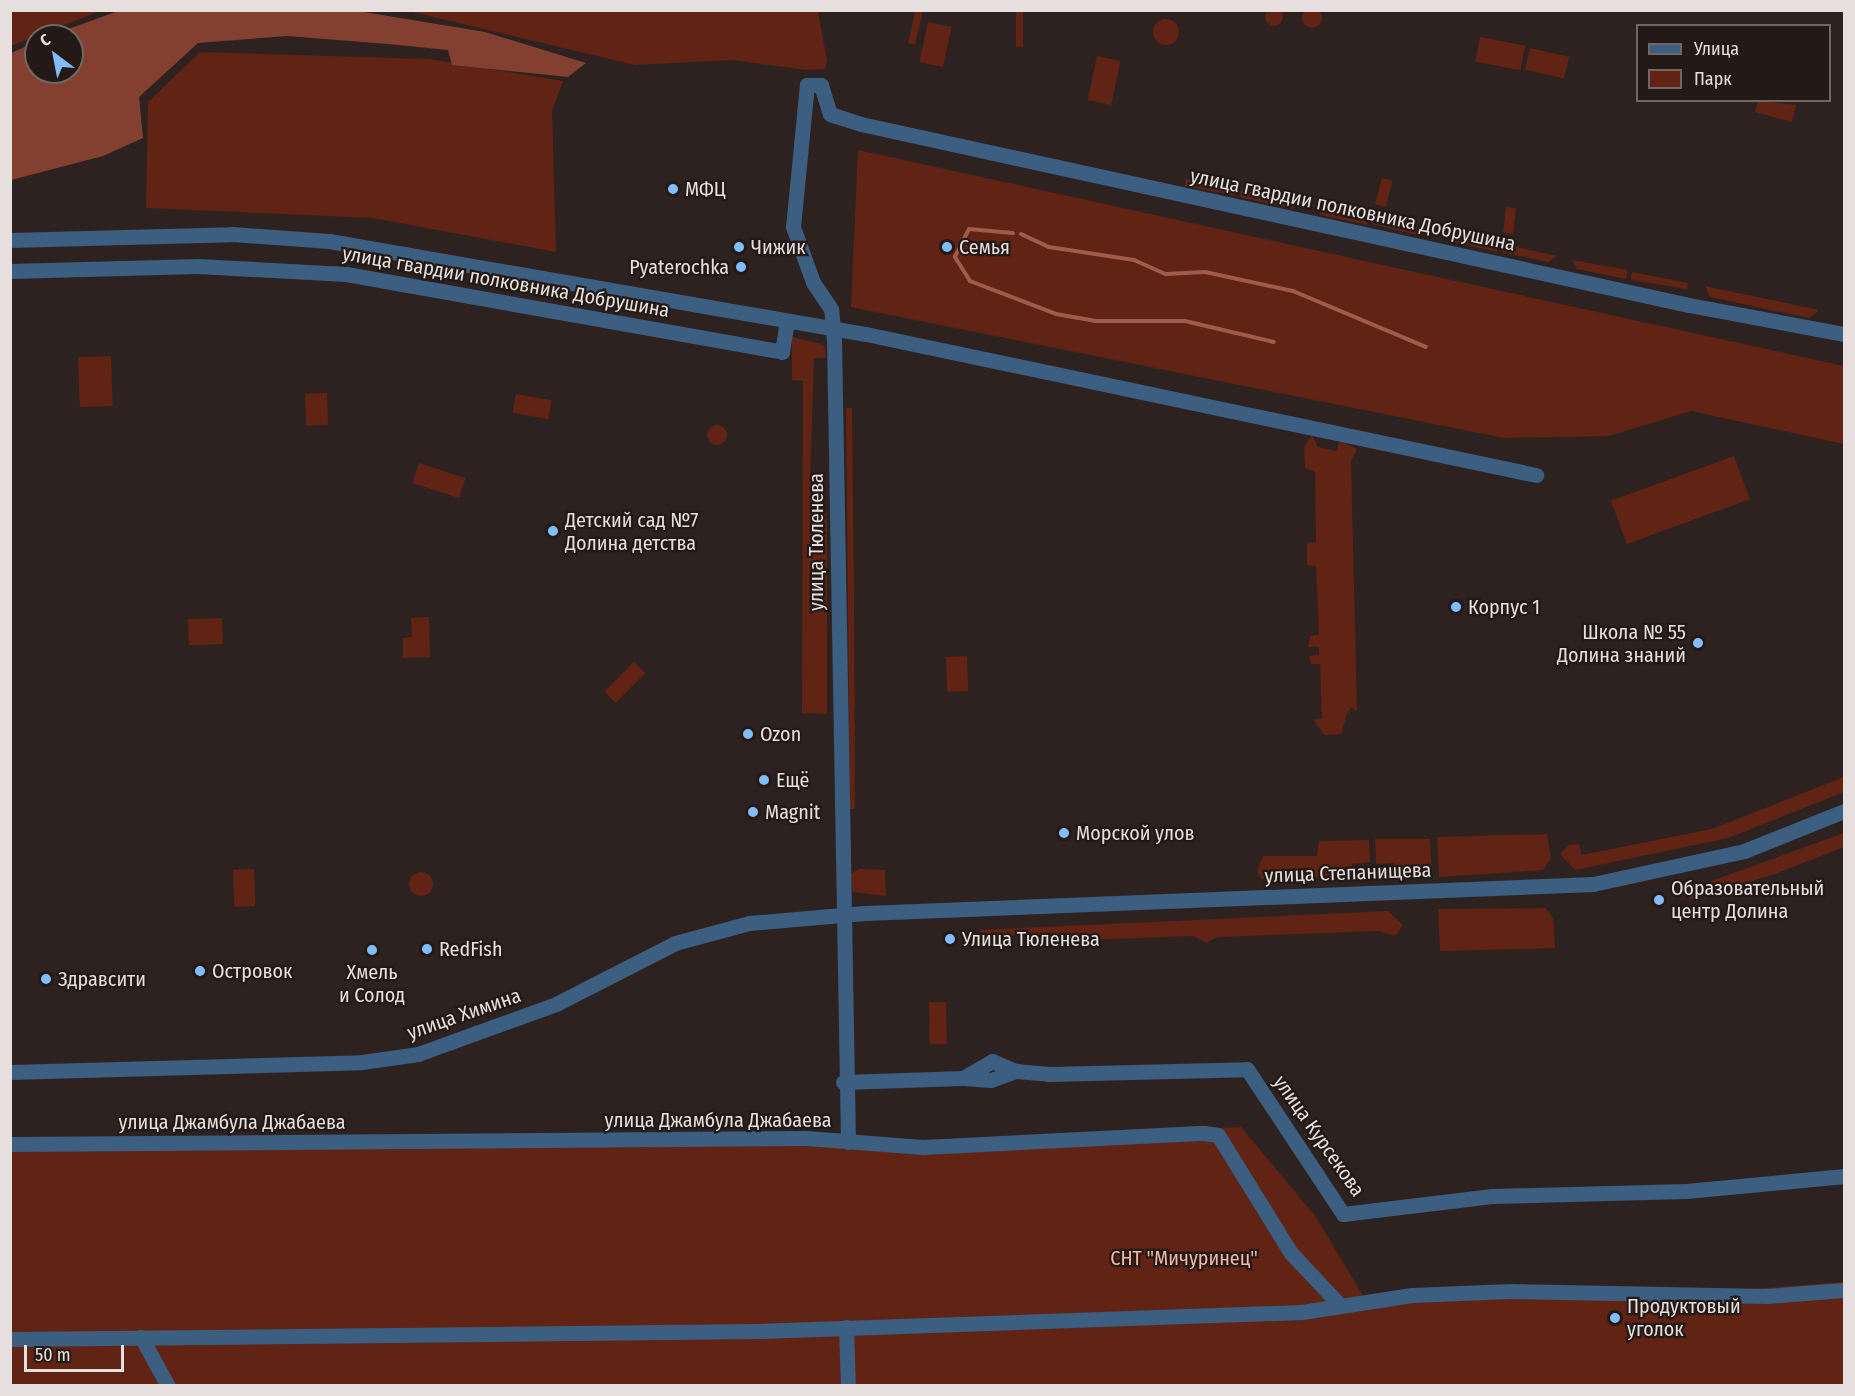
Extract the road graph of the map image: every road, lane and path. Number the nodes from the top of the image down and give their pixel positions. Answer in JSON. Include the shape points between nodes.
{"nodes":[{"id":1,"x":854,"y":122,"type":"joint"},
{"id":2,"x":10,"y":240,"type":"edge"},
{"id":3,"x":10,"y":271,"type":"edge"},
{"id":4,"x":787,"y":321,"type":"junction"},
{"id":5,"x":832,"y":328,"type":"junction"},
{"id":6,"x":1845,"y":334,"type":"edge"},
{"id":7,"x":1536,"y":475,"type":"dead end"},
{"id":8,"x":1845,"y":811,"type":"edge"},
{"id":9,"x":841,"y":915,"type":"junction"},
{"id":10,"x":10,"y":1072,"type":"edge"},
{"id":11,"x":843,"y":1082,"type":"junction"},
{"id":12,"x":848,"y":1142,"type":"junction"},
{"id":13,"x":10,"y":1144,"type":"edge"},
{"id":14,"x":1845,"y":1176,"type":"edge"},
{"id":15,"x":1845,"y":1290,"type":"edge"},
{"id":16,"x":1338,"y":1303,"type":"junction"},
{"id":17,"x":846,"y":1328,"type":"junction"},
{"id":18,"x":141,"y":1337,"type":"junction"},
{"id":19,"x":10,"y":1339,"type":"edge"},
{"id":20,"x":168,"y":1386,"type":"edge"},
{"id":21,"x":848,"y":1386,"type":"edge"}],
"edges":[{"from":1,"to":5,"type":"street","name":"улица Тюленева","via":[[830,114],[819,83],[807,85],[793,227],[813,282],[831,309]]},
{"from":1,"to":6,"type":"street","name":"улица гвардии полковника Добрушина","via":[[1679,303]]},
{"from":2,"to":4,"type":"street","name":"улица гвардии полковника Добрушина","via":[[232,234],[329,241]]},
{"from":3,"to":4,"type":"street","name":"улица гвардии полковника Добрушина","via":[[198,266],[346,274],[782,352]]},
{"from":4,"to":5,"type":"street","name":"улица гвардии полковника Добрушина"},
{"from":5,"to":7,"type":"street","name":"улица гвардии полковника Добрушина"},
{"from":5,"to":9,"type":"street","name":"улица Тюленева"},
{"from":8,"to":9,"type":"street","name":"улица Степанищева","via":[[1744,851],[1593,884]]},
{"from":9,"to":10,"type":"street","name":"улица Химина","via":[[711,930],[636,960],[556,1004],[418,1054],[362,1062]]},
{"from":9,"to":11,"type":"street","name":"улица Тюленева"},
{"from":11,"to":12,"type":"street","name":"улица Тюленева"},
{"from":11,"to":14,"type":"street","name":"улица Курсекова","via":[[963,1078],[992,1061],[1016,1071],[1247,1069],[1343,1214],[1491,1196],[1686,1191]]},
{"from":12,"to":13,"type":"street","name":"улица Джамбула Джабаева"},
{"from":12,"to":16,"type":"street","name":"улица Джамбула Джабаева","via":[[923,1147],[1218,1135],[1290,1253]]},
{"from":15,"to":16,"type":"street","via":[[1766,1296],[1510,1291]]},
{"from":16,"to":17,"type":"street","via":[[1290,1313]]},
{"from":17,"to":18,"type":"street"},
{"from":17,"to":21,"type":"street"},
{"from":18,"to":19,"type":"street"},
{"from":18,"to":20,"type":"street"}]}
